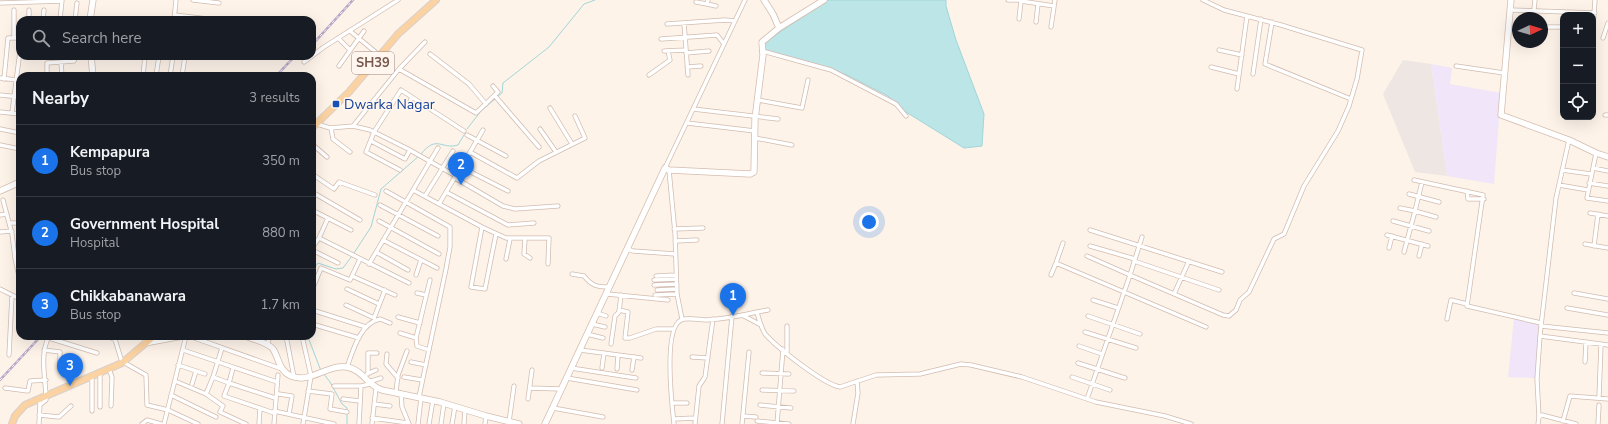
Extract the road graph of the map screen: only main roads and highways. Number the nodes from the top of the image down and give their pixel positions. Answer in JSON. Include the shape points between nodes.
{"nodes":[{"id":1,"x":436,"y":0,"type":"edge"},
{"id":2,"x":316,"y":124,"type":"edge"},
{"id":3,"x":146,"y":340,"type":"edge"},
{"id":4,"x":148,"y":340,"type":"edge"},
{"id":5,"x":144,"y":343,"type":"junction"},
{"id":6,"x":122,"y":361,"type":"junction"},
{"id":7,"x":92,"y":375,"type":"junction"},
{"id":8,"x":43,"y":398,"type":"junction"},
{"id":9,"x":8,"y":424,"type":"edge"},
{"id":10,"x":12,"y":424,"type":"edge"}],
"edges":[{"from":1,"to":2,"type":"main road","number":"SH39","via":[[398,34],[349,92]]},
{"from":3,"to":5,"type":"main road"},
{"from":4,"to":5,"type":"main road"},
{"from":5,"to":6,"type":"main road"},
{"from":6,"to":7,"type":"main road"},
{"from":6,"to":7,"type":"main road","via":[[109,370]]},
{"from":7,"to":8,"type":"main road"},
{"from":8,"to":9,"type":"main road","via":[[20,406],[13,412]]},
{"from":8,"to":10,"type":"main road","via":[[19,410]]}]}
